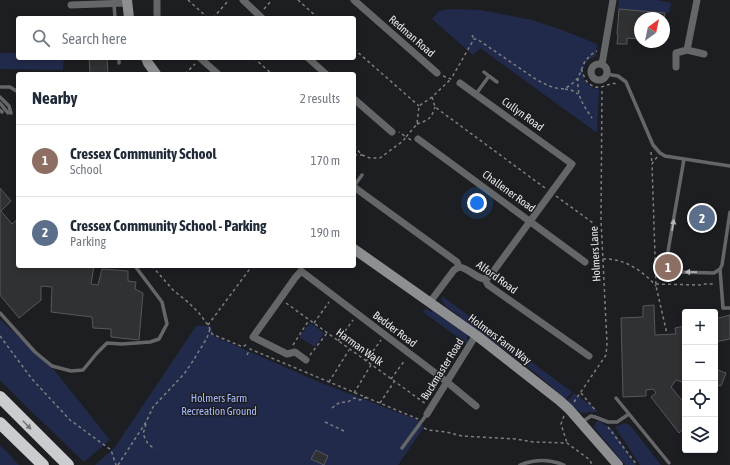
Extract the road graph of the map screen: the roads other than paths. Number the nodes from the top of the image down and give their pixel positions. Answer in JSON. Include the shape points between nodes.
{"nodes":[{"id":1,"x":157,"y":0,"type":"edge"},
{"id":2,"x":242,"y":0,"type":"edge"},
{"id":3,"x":354,"y":0,"type":"edge"},
{"id":4,"x":613,"y":0,"type":"edge"},
{"id":5,"x":697,"y":0,"type":"edge"},
{"id":6,"x":127,"y":1,"type":"edge"},
{"id":7,"x":114,"y":4,"type":"junction"},
{"id":8,"x":71,"y":5,"type":"dead end"},
{"id":9,"x":115,"y":16,"type":"edge"},
{"id":10,"x":130,"y":16,"type":"edge"},
{"id":11,"x":157,"y":16,"type":"edge"},
{"id":12,"x":260,"y":16,"type":"edge"},
{"id":13,"x":687,"y":50,"type":"junction"},
{"id":14,"x":704,"y":54,"type":"dead end"},
{"id":15,"x":147,"y":60,"type":"edge"},
{"id":16,"x":202,"y":60,"type":"edge"},
{"id":17,"x":310,"y":60,"type":"edge"},
{"id":18,"x":602,"y":64,"type":"junction"},
{"id":19,"x":676,"y":67,"type":"dead end"},
{"id":20,"x":155,"y":72,"type":"edge"},
{"id":21,"x":216,"y":72,"type":"edge"},
{"id":22,"x":324,"y":72,"type":"edge"},
{"id":23,"x":484,"y":72,"type":"dead end"},
{"id":24,"x":437,"y":74,"type":"dead end"},
{"id":25,"x":606,"y":74,"type":"junction"},
{"id":26,"x":489,"y":76,"type":"junction"},
{"id":27,"x":460,"y":82,"type":"road end"},
{"id":28,"x":497,"y":82,"type":"dead end"},
{"id":29,"x":0,"y":86,"type":"edge"},
{"id":30,"x":16,"y":91,"type":"edge"},
{"id":31,"x":476,"y":94,"type":"junction"},
{"id":32,"x":0,"y":97,"type":"edge"},
{"id":33,"x":356,"y":101,"type":"edge"},
{"id":34,"x":0,"y":102,"type":"edge"},
{"id":35,"x":392,"y":132,"type":"dead end"},
{"id":36,"x":418,"y":139,"type":"road end"},
{"id":37,"x":684,"y":160,"type":"junction"},
{"id":38,"x":730,"y":166,"type":"edge"},
{"id":39,"x":362,"y":175,"type":"dead end"},
{"id":40,"x":356,"y":184,"type":"edge"},
{"id":41,"x":356,"y":188,"type":"edge"},
{"id":42,"x":730,"y":212,"type":"edge"},
{"id":43,"x":531,"y":221,"type":"junction"},
{"id":44,"x":356,"y":250,"type":"edge"},
{"id":45,"x":585,"y":262,"type":"dead end"},
{"id":46,"x":459,"y":267,"type":"junction"},
{"id":47,"x":136,"y":268,"type":"edge"},
{"id":48,"x":720,"y":269,"type":"junction"},
{"id":49,"x":485,"y":279,"type":"junction"},
{"id":50,"x":430,"y":302,"type":"junction"},
{"id":51,"x":730,"y":308,"type":"edge"},
{"id":52,"x":0,"y":313,"type":"edge"},
{"id":53,"x":476,"y":335,"type":"junction"},
{"id":54,"x":589,"y":356,"type":"dead end"},
{"id":55,"x":306,"y":360,"type":"road end"},
{"id":56,"x":447,"y":382,"type":"junction"},
{"id":57,"x":0,"y":397,"type":"edge"},
{"id":58,"x":616,"y":398,"type":"dead end"},
{"id":59,"x":476,"y":406,"type":"dead end"},
{"id":60,"x":428,"y":411,"type":"joint"},
{"id":61,"x":629,"y":414,"type":"junction"},
{"id":62,"x":0,"y":423,"type":"edge"},
{"id":63,"x":581,"y":423,"type":"junction"},
{"id":64,"x":402,"y":448,"type":"dead end"},
{"id":65,"x":669,"y":462,"type":"dead end"},
{"id":66,"x":43,"y":465,"type":"edge"},
{"id":67,"x":68,"y":465,"type":"edge"},
{"id":68,"x":520,"y":465,"type":"edge"},
{"id":69,"x":564,"y":465,"type":"edge"},
{"id":70,"x":618,"y":465,"type":"edge"}],
"edges":[{"from":1,"to":11,"type":"street"},
{"from":2,"to":12,"type":"street"},
{"from":3,"to":24,"type":"street","name":"Redman Road"},
{"from":4,"to":18,"type":"street"},
{"from":5,"to":13,"type":"street"},
{"from":6,"to":7,"type":"street"},
{"from":6,"to":10,"type":"street"},
{"from":7,"to":8,"type":"street"},
{"from":7,"to":9,"type":"lane"},
{"from":13,"to":14,"type":"street"},
{"from":13,"to":19,"type":"street","via":[[676,53]]},
{"from":15,"to":20,"type":"street"},
{"from":16,"to":21,"type":"street"},
{"from":17,"to":22,"type":"street"},
{"from":18,"to":25,"type":"street","via":[[606,68]]},
{"from":18,"to":25,"type":"street","via":[[594,65],[591,74],[600,80]]},
{"from":23,"to":26,"type":"lane"},
{"from":25,"to":37,"type":"lane","via":[[618,76],[626,82],[653,145],[660,153]]},
{"from":26,"to":28,"type":"lane"},
{"from":26,"to":31,"type":"lane"},
{"from":27,"to":31,"type":"street","name":"Cullyn Road"},
{"from":29,"to":30,"type":"lane"},
{"from":31,"to":43,"type":"street","name":"Cullyn Road","via":[[572,164]]},
{"from":32,"to":34,"type":"lane","via":[[9,106],[9,113]]},
{"from":33,"to":35,"type":"street"},
{"from":36,"to":43,"type":"street","name":"Challener Road"},
{"from":37,"to":38,"type":"lane"},
{"from":48,"to":37,"type":"lane","one_way":true,"via":[[714,273],[676,272],[668,268],[666,263]]},
{"from":39,"to":40,"type":"lane"},
{"from":41,"to":46,"type":"street","name":"Alford Road","via":[[457,262]]},
{"from":42,"to":48,"type":"lane"},
{"from":43,"to":45,"type":"street","name":"Challener Road"},
{"from":43,"to":49,"type":"street","via":[[490,276]]},
{"from":44,"to":50,"type":"street","name":"Holmers Farm Way"},
{"from":46,"to":49,"type":"street","name":"Alford Road","via":[[464,267]]},
{"from":46,"to":50,"type":"street"},
{"from":47,"to":52,"type":"lane","via":[[162,302],[167,324],[159,339],[150,342],[107,343],[83,370],[71,371],[52,366],[35,352]]},
{"from":48,"to":51,"type":"lane","via":[[723,308]]},
{"from":49,"to":54,"type":"street","name":"Alford Road","via":[[488,285]]},
{"from":50,"to":53,"type":"street","name":"Holmers Farm Way"},
{"from":53,"to":56,"type":"street","name":"Buckmaster Road"},
{"from":53,"to":63,"type":"street","name":"Holmers Farm Way","via":[[559,400]]},
{"from":55,"to":56,"type":"street","name":"Bedder Road","via":[[295,352],[287,354],[251,340],[301,271]]},
{"from":56,"to":59,"type":"street","name":"Bedder Road"},
{"from":56,"to":60,"type":"street","name":"Buckmaster Road"},
{"from":57,"to":67,"type":"highway","one_way":true},
{"from":58,"to":61,"type":"lane"},
{"from":60,"to":64,"type":"lane"},
{"from":61,"to":63,"type":"lane","via":[[613,423],[591,416]]},
{"from":61,"to":65,"type":"lane"},
{"from":62,"to":66,"type":"highway"},
{"from":63,"to":70,"type":"street","name":"Holmers Farm Way"},
{"from":68,"to":69,"type":"lane","via":[[540,460]]}]}
